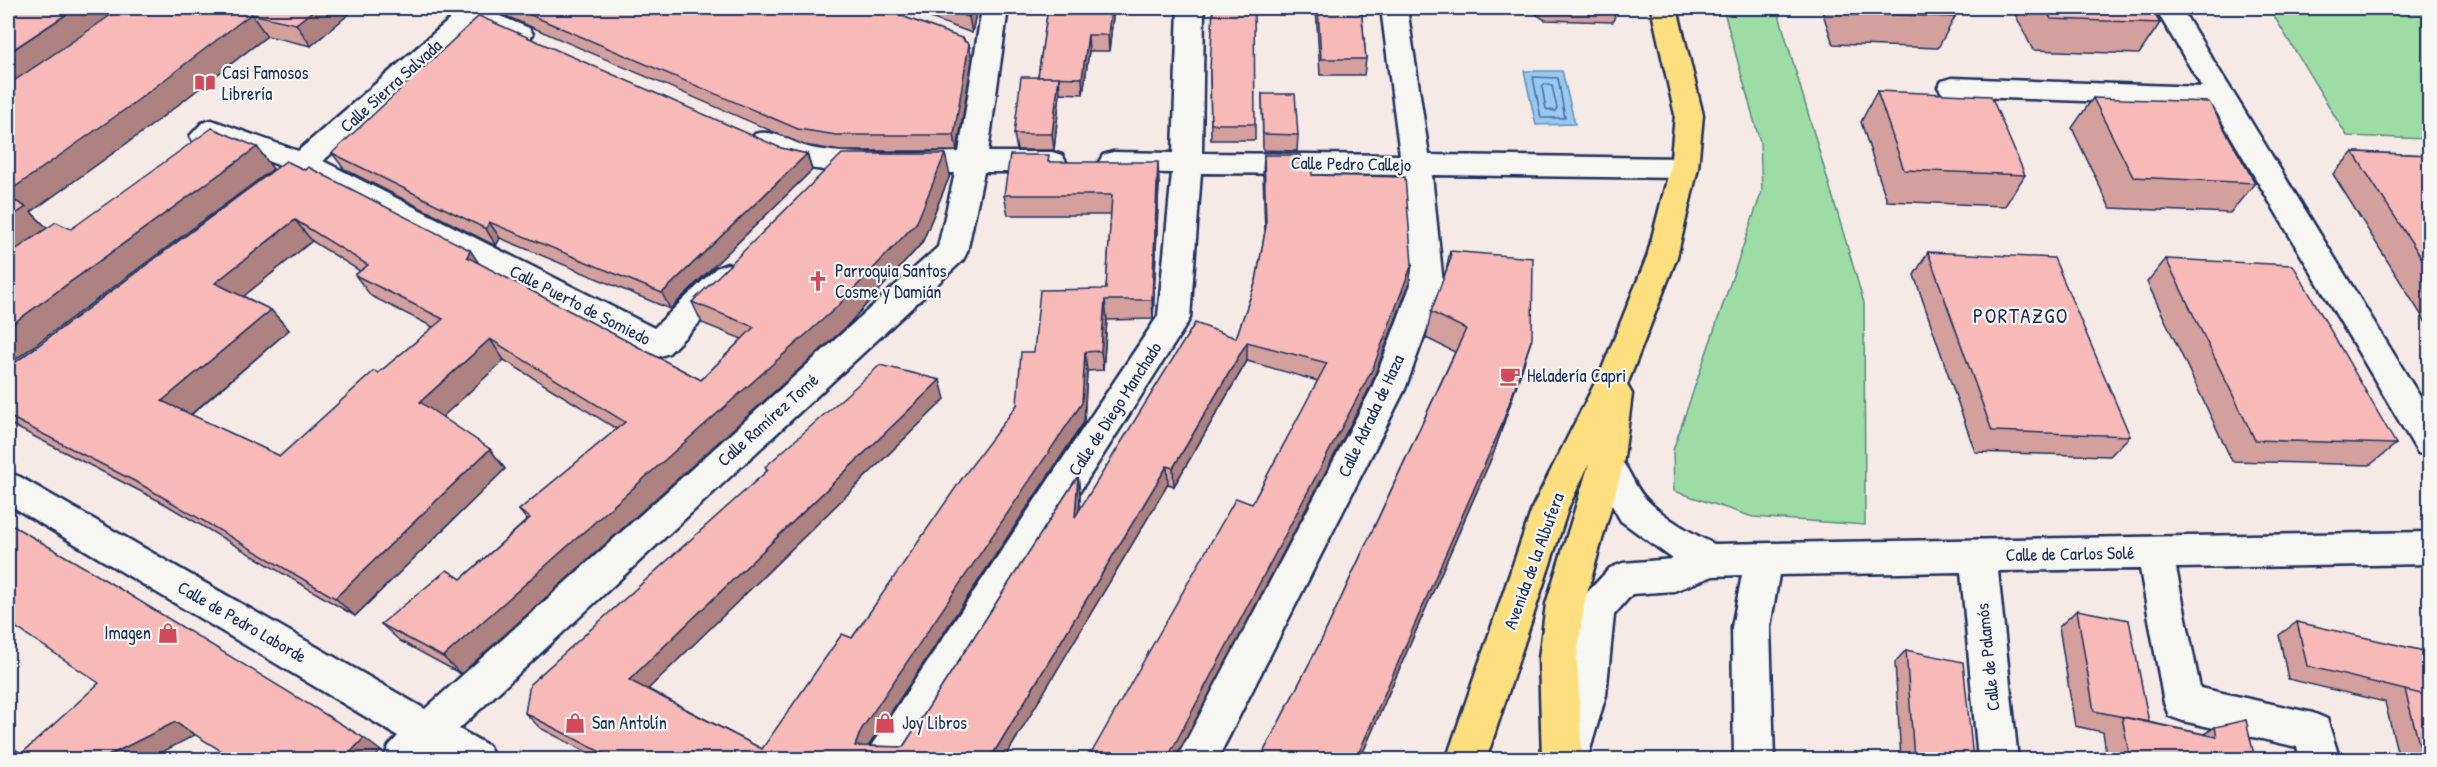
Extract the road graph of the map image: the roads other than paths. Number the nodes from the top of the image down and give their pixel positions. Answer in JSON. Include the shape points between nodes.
{"nodes":[{"id":1,"x":995,"y":8,"type":"edge"},
{"id":2,"x":1191,"y":8,"type":"edge"},
{"id":3,"x":1395,"y":8,"type":"edge"},
{"id":4,"x":1664,"y":8,"type":"edge"},
{"id":5,"x":2168,"y":8,"type":"edge"},
{"id":6,"x":476,"y":10,"type":"edge"},
{"id":7,"x":548,"y":47,"type":"edge"},
{"id":8,"x":1952,"y":87,"type":"dead end"},
{"id":9,"x":2222,"y":97,"type":"junction"},
{"id":10,"x":744,"y":132,"type":"edge"},
{"id":11,"x":183,"y":150,"type":"edge"},
{"id":12,"x":972,"y":162,"type":"junction"},
{"id":13,"x":1187,"y":162,"type":"junction"},
{"id":14,"x":841,"y":163,"type":"junction"},
{"id":15,"x":304,"y":165,"type":"junction"},
{"id":16,"x":1416,"y":165,"type":"junction"},
{"id":17,"x":1684,"y":168,"type":"junction"},
{"id":18,"x":818,"y":186,"type":"edge"},
{"id":19,"x":266,"y":193,"type":"edge"},
{"id":20,"x":751,"y":253,"type":"edge"},
{"id":21,"x":1618,"y":369,"type":"junction"},
{"id":22,"x":2430,"y":443,"type":"edge"},
{"id":23,"x":1606,"y":465,"type":"junction"},
{"id":24,"x":8,"y":487,"type":"edge"},
{"id":25,"x":2430,"y":548,"type":"edge"},
{"id":26,"x":2155,"y":552,"type":"junction"},
{"id":27,"x":1978,"y":555,"type":"junction"},
{"id":28,"x":1712,"y":560,"type":"junction"},
{"id":29,"x":1763,"y":560,"type":"junction"},
{"id":30,"x":429,"y":731,"type":"junction"},
{"id":31,"x":404,"y":759,"type":"edge"},
{"id":32,"x":475,"y":759,"type":"edge"},
{"id":33,"x":885,"y":759,"type":"edge"},
{"id":34,"x":1196,"y":759,"type":"edge"},
{"id":35,"x":1466,"y":759,"type":"edge"},
{"id":36,"x":1562,"y":759,"type":"edge"},
{"id":37,"x":1567,"y":759,"type":"edge"},
{"id":38,"x":1754,"y":759,"type":"edge"},
{"id":39,"x":1998,"y":759,"type":"edge"},
{"id":40,"x":2320,"y":759,"type":"edge"}],
"edges":[{"from":1,"to":12,"type":"street","name":"Calle Ramírez Tomé","via":[[978,46]]},
{"from":2,"to":13,"type":"street","name":"Calle de Diego Manchado"},
{"from":3,"to":16,"type":"street","name":"Calle Adrada de Haza"},
{"from":4,"to":17,"type":"main road","name":"Avenida de la Albufera","via":[[1689,115]]},
{"from":5,"to":9,"type":"street"},
{"from":6,"to":7,"type":"street"},
{"from":6,"to":15,"type":"street","name":"Calle Sierra Salvada"},
{"from":8,"to":9,"type":"street"},
{"from":9,"to":22,"type":"street"},
{"from":10,"to":14,"type":"street","name":"Calle Pedro Callejo","via":[[798,156]]},
{"from":11,"to":15,"type":"street","via":[[212,130]]},
{"from":12,"to":13,"type":"street","name":"Calle Pedro Callejo"},
{"from":12,"to":14,"type":"street","name":"Calle Pedro Callejo"},
{"from":12,"to":30,"type":"street","name":"Calle Ramírez Tomé","via":[[952,252]]},
{"from":13,"to":16,"type":"street","name":"Calle Pedro Callejo"},
{"from":13,"to":33,"type":"street","name":"Calle de Diego Manchado","via":[[1174,318]]},
{"from":14,"to":18,"type":"street"},
{"from":15,"to":19,"type":"street","name":"Calle Sierra Salvada"},
{"from":15,"to":20,"type":"street","name":"Calle Puerto de Somiedo","via":[[658,344]]},
{"from":16,"to":17,"type":"street","name":"Calle Pedro Callejo"},
{"from":16,"to":34,"type":"street","name":"Calle Adrada de Haza","via":[[1426,284],[1392,379]]},
{"from":17,"to":21,"type":"main road","name":"Avenida de la Albufera","via":[[1662,256]]},
{"from":21,"to":23,"type":"main road","name":"Avenida de la Albufera"},
{"from":21,"to":35,"type":"main road","name":"Avenida de la Albufera","via":[[1551,506]]},
{"from":23,"to":28,"type":"street","name":"Calle de Carlos Solé","via":[[1633,510],[1678,544]]},
{"from":23,"to":36,"type":"main road","name":"Avenida de la Albufera","via":[[1565,604],[1558,658]]},
{"from":24,"to":30,"type":"street","name":"Calle de Pedro Laborde"},
{"from":25,"to":26,"type":"street","name":"Calle de Carlos Solé"},
{"from":26,"to":27,"type":"street","name":"Calle de Carlos Solé"},
{"from":26,"to":40,"type":"street","via":[[2183,703],[2313,732]]},
{"from":27,"to":29,"type":"street","name":"Calle de Carlos Solé"},
{"from":27,"to":39,"type":"street","name":"Calle de Palamós"},
{"from":28,"to":29,"type":"street","name":"Calle de Carlos Solé"},
{"from":28,"to":37,"type":"street","name":"Calle de Carlos Solé","via":[[1674,574],[1623,579],[1596,609],[1587,695]]},
{"from":29,"to":38,"type":"street","via":[[1751,627]]},
{"from":30,"to":31,"type":"street","name":"Calle Ramírez Tomé"},
{"from":30,"to":32,"type":"street","name":"Calle de Pedro Laborde"}]}
